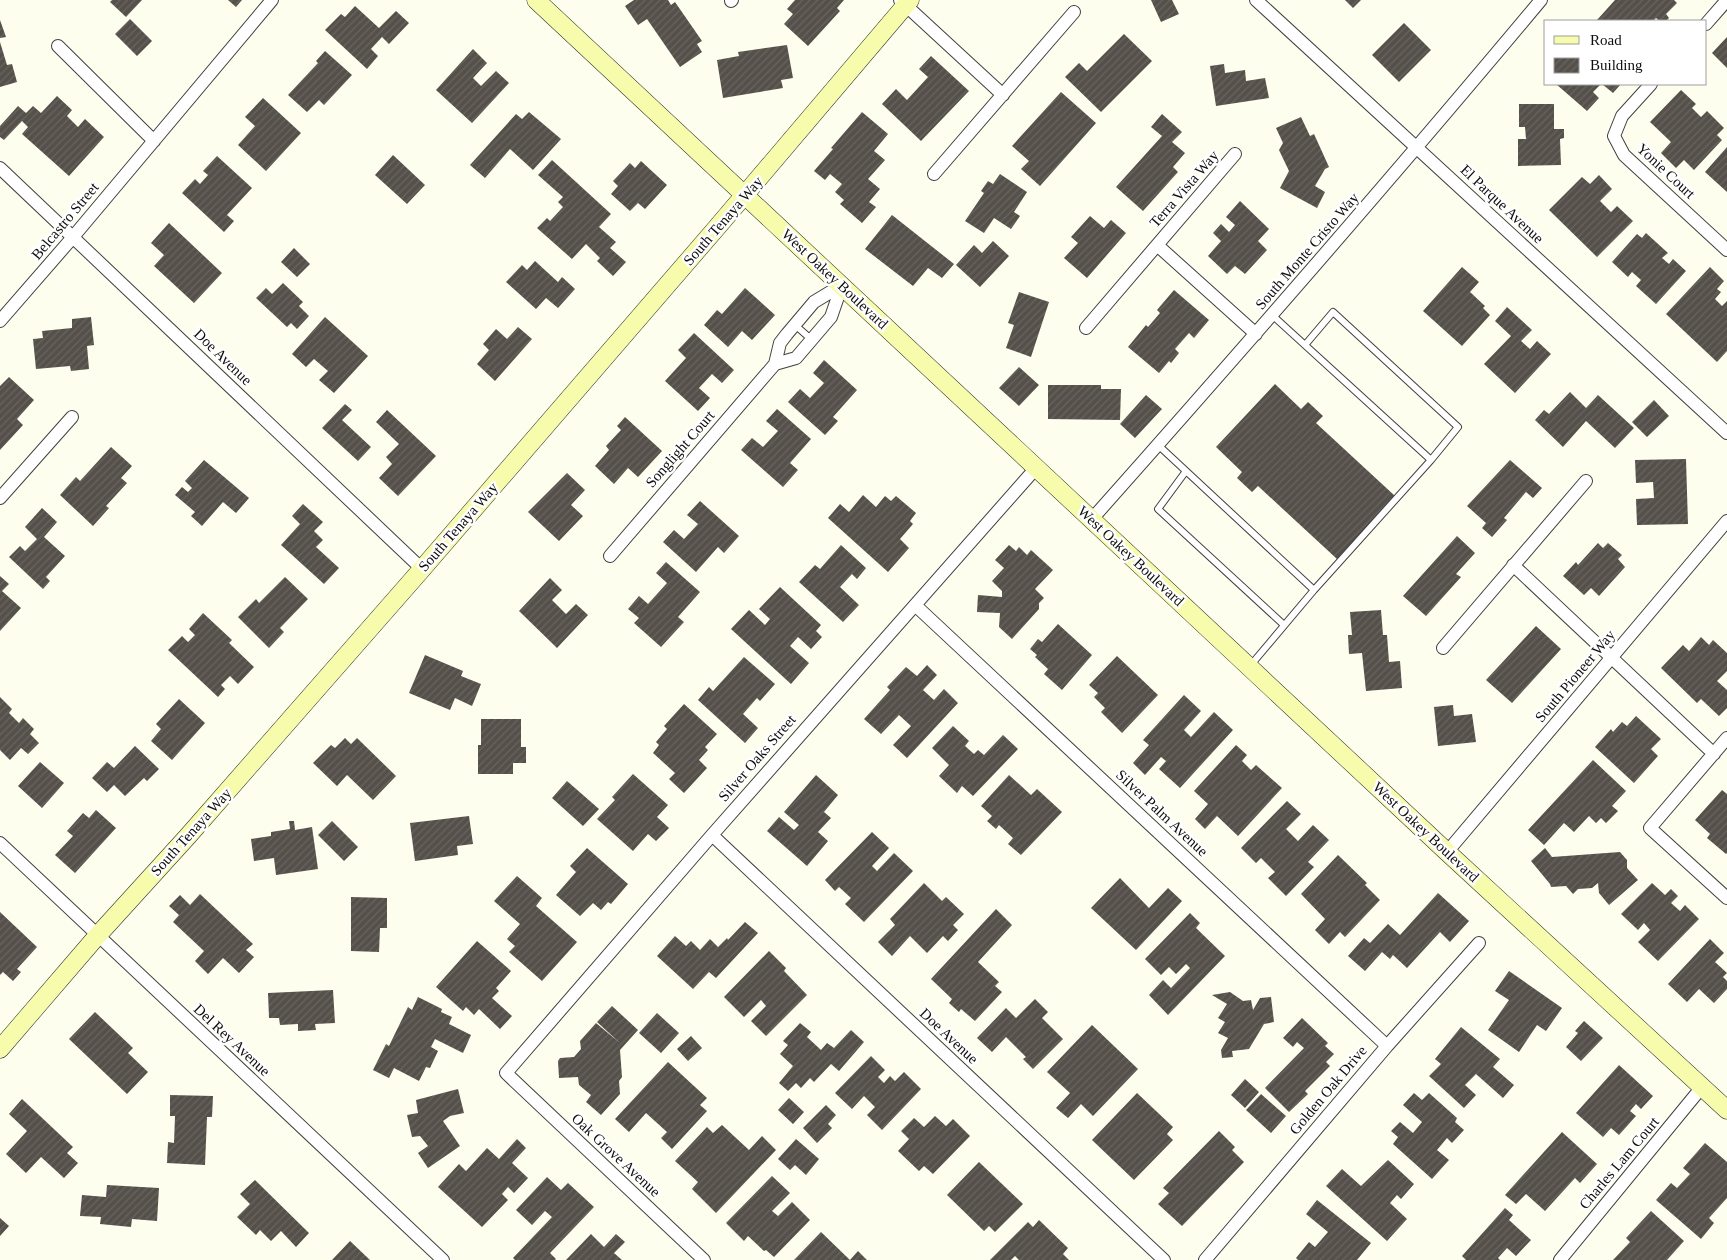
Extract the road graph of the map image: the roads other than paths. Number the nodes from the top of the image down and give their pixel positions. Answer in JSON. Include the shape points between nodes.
{"nodes":[{"id":1,"x":272,"y":0,"type":"edge"},
{"id":2,"x":536,"y":0,"type":"edge"},
{"id":3,"x":1256,"y":0,"type":"edge"},
{"id":4,"x":1541,"y":0,"type":"edge"},
{"id":5,"x":1727,"y":0,"type":"edge"},
{"id":6,"x":906,"y":2,"type":"edge"},
{"id":7,"x":1074,"y":12,"type":"dead end"},
{"id":8,"x":1707,"y":23,"type":"edge"},
{"id":9,"x":58,"y":46,"type":"dead end"},
{"id":10,"x":1650,"y":85,"type":"edge"},
{"id":11,"x":1003,"y":95,"type":"junction"},
{"id":12,"x":154,"y":141,"type":"junction"},
{"id":13,"x":1417,"y":148,"type":"junction"},
{"id":14,"x":1235,"y":154,"type":"dead end"},
{"id":15,"x":0,"y":168,"type":"edge"},
{"id":16,"x":934,"y":174,"type":"dead end"},
{"id":17,"x":745,"y":195,"type":"junction"},
{"id":18,"x":74,"y":237,"type":"junction"},
{"id":19,"x":1157,"y":245,"type":"junction"},
{"id":20,"x":1727,"y":250,"type":"edge"},
{"id":21,"x":842,"y":285,"type":"junction"},
{"id":22,"x":1272,"y":315,"type":"junction"},
{"id":23,"x":0,"y":321,"type":"edge"},
{"id":24,"x":795,"y":325,"type":"junction"},
{"id":25,"x":1086,"y":328,"type":"dead end"},
{"id":26,"x":1256,"y":334,"type":"junction"},
{"id":27,"x":812,"y":340,"type":"junction"},
{"id":28,"x":1304,"y":345,"type":"junction"},
{"id":29,"x":775,"y":364,"type":"junction"},
{"id":30,"x":72,"y":417,"type":"dead end"},
{"id":31,"x":1727,"y":433,"type":"edge"},
{"id":32,"x":1158,"y":445,"type":"junction"},
{"id":33,"x":1431,"y":460,"type":"junction"},
{"id":34,"x":1036,"y":468,"type":"junction"},
{"id":35,"x":1186,"y":471,"type":"junction"},
{"id":36,"x":1586,"y":480,"type":"dead end"},
{"id":37,"x":0,"y":498,"type":"edge"},
{"id":38,"x":1092,"y":519,"type":"junction"},
{"id":39,"x":1727,"y":521,"type":"edge"},
{"id":40,"x":610,"y":556,"type":"dead end"},
{"id":41,"x":1513,"y":566,"type":"junction"},
{"id":42,"x":422,"y":569,"type":"junction"},
{"id":43,"x":1314,"y":590,"type":"junction"},
{"id":44,"x":915,"y":605,"type":"junction"},
{"id":45,"x":1284,"y":625,"type":"junction"},
{"id":46,"x":1443,"y":648,"type":"dead end"},
{"id":47,"x":1611,"y":658,"type":"junction"},
{"id":48,"x":1250,"y":667,"type":"junction"},
{"id":49,"x":1727,"y":738,"type":"edge"},
{"id":50,"x":1714,"y":754,"type":"junction"},
{"id":51,"x":712,"y":835,"type":"junction"},
{"id":52,"x":0,"y":843,"type":"edge"},
{"id":53,"x":1447,"y":852,"type":"junction"},
{"id":54,"x":1727,"y":898,"type":"edge"},
{"id":55,"x":98,"y":935,"type":"junction"},
{"id":56,"x":1479,"y":944,"type":"dead end"},
{"id":57,"x":1387,"y":1046,"type":"junction"},
{"id":58,"x":0,"y":1049,"type":"edge"},
{"id":59,"x":506,"y":1073,"type":"joint"},
{"id":60,"x":1702,"y":1087,"type":"junction"},
{"id":61,"x":1727,"y":1110,"type":"edge"},
{"id":62,"x":443,"y":1260,"type":"edge"},
{"id":63,"x":704,"y":1260,"type":"edge"},
{"id":64,"x":1164,"y":1260,"type":"edge"},
{"id":65,"x":1205,"y":1260,"type":"edge"},
{"id":66,"x":1560,"y":1260,"type":"edge"}],
"edges":[{"from":1,"to":12,"type":"street","name":"Belcastro Street"},
{"from":2,"to":17,"type":"main road","name":"West Oakey Boulevard"},
{"from":3,"to":13,"type":"street","name":"El Parque Avenue"},
{"from":4,"to":13,"type":"street","name":"South Monte Cristo Way"},
{"from":5,"to":8,"type":"street"},
{"from":6,"to":11,"type":"street"},
{"from":6,"to":17,"type":"main road","name":"South Tenaya Way"},
{"from":7,"to":11,"type":"street"},
{"from":9,"to":12,"type":"street"},
{"from":10,"to":20,"type":"street","name":"Yonie Court","via":[[1622,116],[1614,136],[1624,155]]},
{"from":11,"to":16,"type":"street"},
{"from":12,"to":18,"type":"street","name":"Belcastro Street"},
{"from":13,"to":22,"type":"street","name":"South Monte Cristo Way"},
{"from":13,"to":31,"type":"street","name":"El Parque Avenue"},
{"from":14,"to":19,"type":"street","name":"Terra Vista Way"},
{"from":15,"to":18,"type":"street","name":"Doe Avenue"},
{"from":17,"to":21,"type":"main road","name":"West Oakey Boulevard"},
{"from":17,"to":42,"type":"main road","name":"South Tenaya Way"},
{"from":18,"to":23,"type":"street","name":"Belcastro Street"},
{"from":18,"to":42,"type":"street","name":"Doe Avenue"},
{"from":19,"to":25,"type":"street","name":"Terra Vista Way"},
{"from":19,"to":26,"type":"street","name":"Terra Vista Way"},
{"from":21,"to":24,"type":"street","name":"Songlight Court","via":[[814,302]]},
{"from":21,"to":27,"type":"street","name":"Songlight Court","via":[[831,317]]},
{"from":21,"to":34,"type":"main road","name":"West Oakey Boulevard"},
{"from":22,"to":26,"type":"street","name":"South Monte Cristo Way"},
{"from":22,"to":28,"type":"lane"},
{"from":24,"to":27,"type":"lane"},
{"from":24,"to":29,"type":"street","name":"Songlight Court","via":[[780,343]]},
{"from":26,"to":32,"type":"street","name":"South Monte Cristo Way"},
{"from":27,"to":29,"type":"street","name":"Songlight Court","via":[[796,358]]},
{"from":28,"to":33,"type":"lane"},
{"from":28,"to":33,"type":"lane","via":[[1333,312],[1458,427]]},
{"from":29,"to":40,"type":"street","name":"Songlight Court"},
{"from":30,"to":37,"type":"street"},
{"from":32,"to":35,"type":"lane"},
{"from":32,"to":38,"type":"street","name":"South Monte Cristo Way"},
{"from":33,"to":43,"type":"lane"},
{"from":34,"to":38,"type":"main road","name":"West Oakey Boulevard"},
{"from":34,"to":44,"type":"street","name":"Silver Oaks Street"},
{"from":35,"to":43,"type":"lane"},
{"from":35,"to":45,"type":"lane","via":[[1158,509]]},
{"from":36,"to":41,"type":"street"},
{"from":38,"to":48,"type":"main road","name":"West Oakey Boulevard"},
{"from":39,"to":47,"type":"street","name":"South Pioneer Way"},
{"from":41,"to":46,"type":"street"},
{"from":41,"to":47,"type":"street"},
{"from":42,"to":55,"type":"main road","name":"South Tenaya Way"},
{"from":43,"to":45,"type":"lane"},
{"from":44,"to":51,"type":"street","name":"Silver Oaks Street"},
{"from":44,"to":57,"type":"street","name":"Silver Palm Avenue"},
{"from":45,"to":48,"type":"lane"},
{"from":47,"to":50,"type":"street"},
{"from":47,"to":53,"type":"street","name":"South Pioneer Way"},
{"from":48,"to":53,"type":"main road","name":"West Oakey Boulevard"},
{"from":49,"to":50,"type":"street"},
{"from":50,"to":54,"type":"street","via":[[1650,828]]},
{"from":51,"to":59,"type":"street","name":"Silver Oaks Street"},
{"from":51,"to":64,"type":"street","name":"Doe Avenue"},
{"from":52,"to":55,"type":"street","name":"Del Rey Avenue"},
{"from":53,"to":60,"type":"main road","name":"West Oakey Boulevard"},
{"from":55,"to":58,"type":"main road","name":"South Tenaya Way"},
{"from":55,"to":62,"type":"street","name":"Del Rey Avenue"},
{"from":56,"to":57,"type":"street","name":"Golden Oak Drive"},
{"from":57,"to":65,"type":"street","name":"Golden Oak Drive"},
{"from":59,"to":63,"type":"street","name":"Oak Grove Avenue"},
{"from":60,"to":61,"type":"main road","name":"West Oakey Boulevard"},
{"from":60,"to":66,"type":"street","name":"Charles Lam Court"}]}
